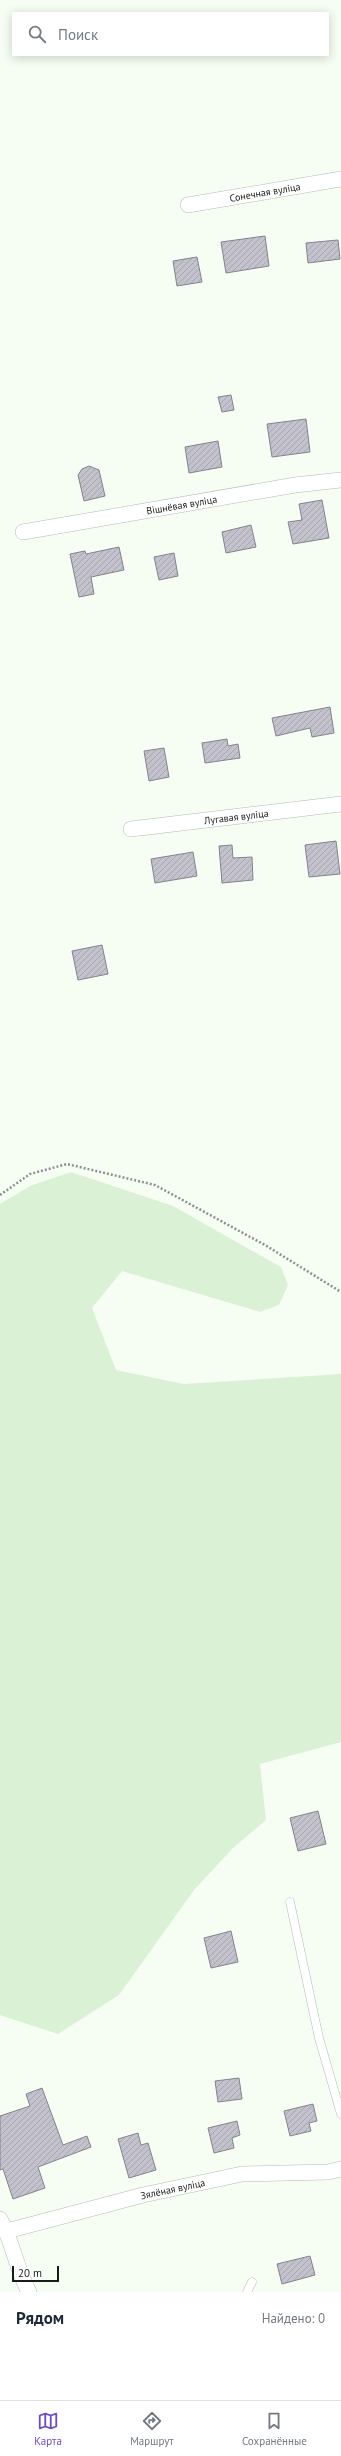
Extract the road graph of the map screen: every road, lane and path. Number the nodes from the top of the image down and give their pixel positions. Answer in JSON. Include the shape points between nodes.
{"nodes":[{"id":1,"x":341,"y":179,"type":"edge"},
{"id":2,"x":188,"y":205,"type":"dead end"},
{"id":3,"x":341,"y":480,"type":"edge"},
{"id":4,"x":23,"y":532,"type":"dead end"},
{"id":5,"x":341,"y":804,"type":"edge"},
{"id":6,"x":131,"y":829,"type":"dead end"},
{"id":7,"x":0,"y":1195,"type":"edge"},
{"id":8,"x":341,"y":1292,"type":"edge"},
{"id":9,"x":290,"y":1902,"type":"dead end"},
{"id":10,"x":341,"y":2114,"type":"edge"},
{"id":11,"x":341,"y":2169,"type":"edge"},
{"id":12,"x":3,"y":2225,"type":"edge"},
{"id":13,"x":252,"y":2282,"type":"dead end"},
{"id":14,"x":29,"y":2292,"type":"edge"},
{"id":15,"x":247,"y":2292,"type":"edge"}],
"edges":[{"from":1,"to":2,"type":"street","name":"Сонечная вуліца"},
{"from":3,"to":4,"type":"street","name":"Вішнёвая вуліца","via":[[295,485]]},
{"from":5,"to":6,"type":"street","name":"Лугавая вуліца"},
{"from":7,"to":8,"type":"path","via":[[30,1174],[67,1164],[155,1185],[265,1244]]},
{"from":9,"to":10,"type":"lane","via":[[319,2038]]},
{"from":11,"to":12,"type":"street","name":"Зялёная вуліца","via":[[328,2172],[242,2174]]},
{"from":12,"to":14,"type":"street","via":[[21,2278]]},
{"from":13,"to":15,"type":"lane"}]}
